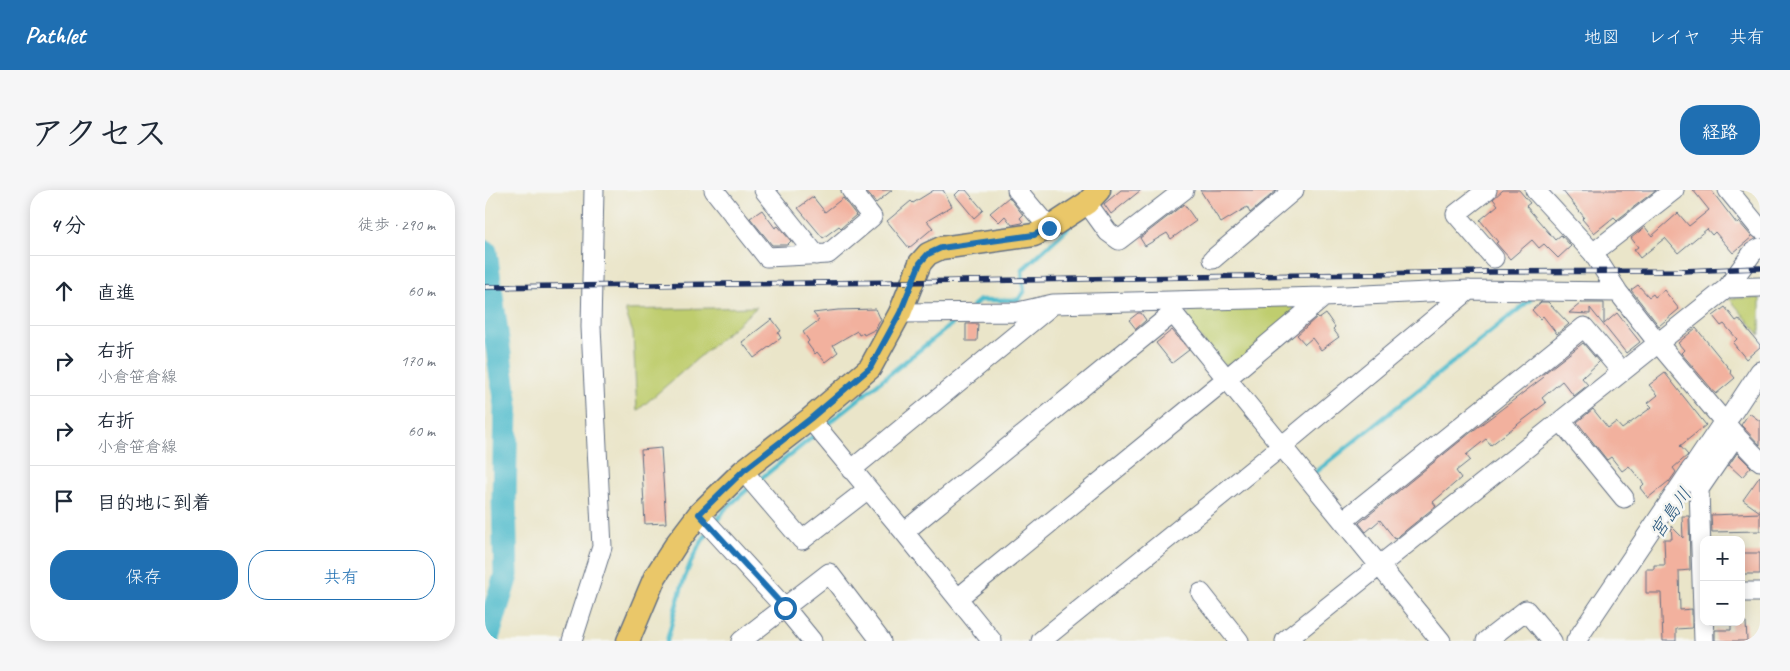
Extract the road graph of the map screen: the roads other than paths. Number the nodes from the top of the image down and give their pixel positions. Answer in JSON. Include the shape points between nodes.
{"nodes":[{"id":1,"x":594,"y":190,"type":"edge"},
{"id":2,"x":714,"y":190,"type":"edge"},
{"id":3,"x":764,"y":190,"type":"edge"},
{"id":4,"x":851,"y":190,"type":"edge"},
{"id":5,"x":1017,"y":190,"type":"edge"},
{"id":6,"x":1184,"y":190,"type":"edge"},
{"id":7,"x":1294,"y":190,"type":"edge"},
{"id":8,"x":1487,"y":190,"type":"edge"},
{"id":9,"x":1535,"y":190,"type":"edge"},
{"id":10,"x":1674,"y":190,"type":"edge"},
{"id":11,"x":1728,"y":190,"type":"edge"},
{"id":12,"x":1093,"y":196,"type":"edge"},
{"id":13,"x":1049,"y":228,"type":"junction"},
{"id":14,"x":1760,"y":229,"type":"edge"},
{"id":15,"x":1760,"y":248,"type":"edge"},
{"id":16,"x":1593,"y":254,"type":"junction"},
{"id":17,"x":816,"y":255,"type":"junction"},
{"id":18,"x":1494,"y":258,"type":"dead end"},
{"id":19,"x":1213,"y":259,"type":"dead end"},
{"id":20,"x":1760,"y":287,"type":"edge"},
{"id":21,"x":1727,"y":288,"type":"junction"},
{"id":22,"x":1469,"y":290,"type":"junction"},
{"id":23,"x":1618,"y":292,"type":"junction"},
{"id":24,"x":1324,"y":297,"type":"junction"},
{"id":25,"x":1053,"y":304,"type":"junction"},
{"id":26,"x":1174,"y":307,"type":"junction"},
{"id":27,"x":900,"y":313,"type":"junction"},
{"id":28,"x":1658,"y":343,"type":"junction"},
{"id":29,"x":1760,"y":371,"type":"edge"},
{"id":30,"x":1622,"y":372,"type":"junction"},
{"id":31,"x":1226,"y":379,"type":"junction"},
{"id":32,"x":810,"y":419,"type":"junction"},
{"id":33,"x":1561,"y":420,"type":"junction"},
{"id":34,"x":1723,"y":421,"type":"junction"},
{"id":35,"x":1735,"y":435,"type":"junction"},
{"id":36,"x":1282,"y":446,"type":"junction"},
{"id":37,"x":1760,"y":462,"type":"edge"},
{"id":38,"x":1691,"y":469,"type":"junction"},
{"id":39,"x":851,"y":470,"type":"junction"},
{"id":40,"x":743,"y":471,"type":"junction"},
{"id":41,"x":868,"y":489,"type":"junction"},
{"id":42,"x":1699,"y":489,"type":"junction"},
{"id":43,"x":1624,"y":498,"type":"dead end"},
{"id":44,"x":699,"y":514,"type":"junction"},
{"id":45,"x":1343,"y":521,"type":"junction"},
{"id":46,"x":904,"y":532,"type":"junction"},
{"id":47,"x":1379,"y":565,"type":"junction"},
{"id":48,"x":1703,"y":581,"type":"edge"},
{"id":49,"x":1745,"y":592,"type":"edge"},
{"id":50,"x":1760,"y":592,"type":"edge"},
{"id":51,"x":1201,"y":593,"type":"dead end"},
{"id":52,"x":958,"y":598,"type":"junction"},
{"id":53,"x":785,"y":608,"type":"junction"},
{"id":54,"x":1703,"y":626,"type":"edge"},
{"id":55,"x":572,"y":641,"type":"edge"},
{"id":56,"x":628,"y":641,"type":"edge"},
{"id":57,"x":741,"y":641,"type":"edge"},
{"id":58,"x":811,"y":641,"type":"edge"},
{"id":59,"x":881,"y":641,"type":"edge"},
{"id":60,"x":992,"y":641,"type":"edge"},
{"id":61,"x":1041,"y":641,"type":"edge"},
{"id":62,"x":1239,"y":641,"type":"edge"},
{"id":63,"x":1285,"y":641,"type":"edge"},
{"id":64,"x":1441,"y":641,"type":"edge"},
{"id":65,"x":1486,"y":641,"type":"edge"},
{"id":66,"x":1552,"y":641,"type":"edge"},
{"id":67,"x":1576,"y":641,"type":"edge"},
{"id":68,"x":1703,"y":641,"type":"edge"}],
"edges":[{"from":1,"to":55,"type":"street","via":[[591,326],[602,546]]},
{"from":2,"to":17,"type":"street","via":[[767,257]]},
{"from":3,"to":17,"type":"street"},
{"from":4,"to":17,"type":"street","via":[[872,217],[828,254]]},
{"from":5,"to":13,"type":"street"},
{"from":6,"to":12,"type":"street","via":[[1119,240],[1108,232]]},
{"from":7,"to":19,"type":"street"},
{"from":8,"to":18,"type":"street","via":[[1457,214]]},
{"from":9,"to":16,"type":"street"},
{"from":10,"to":16,"type":"street"},
{"from":11,"to":14,"type":"street"},
{"from":12,"to":13,"type":"main road"},
{"from":13,"to":27,"type":"main road","via":[[1034,235],[941,248],[928,254],[920,263]]},
{"from":15,"to":21,"type":"street","via":[[1753,252]]},
{"from":16,"to":23,"type":"street"},
{"from":20,"to":21,"type":"street"},
{"from":21,"to":28,"type":"street"},
{"from":22,"to":23,"type":"street"},
{"from":22,"to":24,"type":"street"},
{"from":22,"to":36,"type":"street"},
{"from":23,"to":28,"type":"street"},
{"from":24,"to":26,"type":"street"},
{"from":24,"to":31,"type":"street"},
{"from":25,"to":26,"type":"street"},
{"from":25,"to":27,"type":"street","via":[[1018,312]]},
{"from":25,"to":39,"type":"street"},
{"from":26,"to":31,"type":"street"},
{"from":26,"to":46,"type":"street"},
{"from":27,"to":32,"type":"main road","via":[[870,368]]},
{"from":28,"to":30,"type":"street"},
{"from":28,"to":34,"type":"street"},
{"from":29,"to":34,"type":"street","via":[[1731,416]]},
{"from":30,"to":33,"type":"street"},
{"from":30,"to":45,"type":"street","via":[[1584,327]]},
{"from":31,"to":36,"type":"street"},
{"from":31,"to":52,"type":"street"},
{"from":32,"to":39,"type":"street"},
{"from":32,"to":40,"type":"main road"},
{"from":33,"to":43,"type":"street"},
{"from":33,"to":47,"type":"street"},
{"from":34,"to":35,"type":"street"},
{"from":34,"to":38,"type":"street"},
{"from":35,"to":37,"type":"street"},
{"from":35,"to":42,"type":"street"},
{"from":36,"to":45,"type":"street"},
{"from":36,"to":61,"type":"street"},
{"from":38,"to":42,"type":"street"},
{"from":38,"to":67,"type":"street"},
{"from":39,"to":41,"type":"street"},
{"from":40,"to":41,"type":"street","via":[[802,540]]},
{"from":40,"to":44,"type":"main road"},
{"from":41,"to":46,"type":"street"},
{"from":42,"to":48,"type":"street"},
{"from":44,"to":53,"type":"street"},
{"from":44,"to":56,"type":"main road","via":[[655,577]]},
{"from":45,"to":47,"type":"street"},
{"from":46,"to":52,"type":"street"},
{"from":47,"to":63,"type":"street"},
{"from":47,"to":64,"type":"street"},
{"from":49,"to":50,"type":"street"},
{"from":51,"to":62,"type":"street"},
{"from":52,"to":60,"type":"street"},
{"from":53,"to":57,"type":"street"},
{"from":53,"to":58,"type":"street"},
{"from":53,"to":59,"type":"street","via":[[829,574]]},
{"from":54,"to":68,"type":"street"},
{"from":65,"to":66,"type":"street","via":[[1526,610]]}]}
